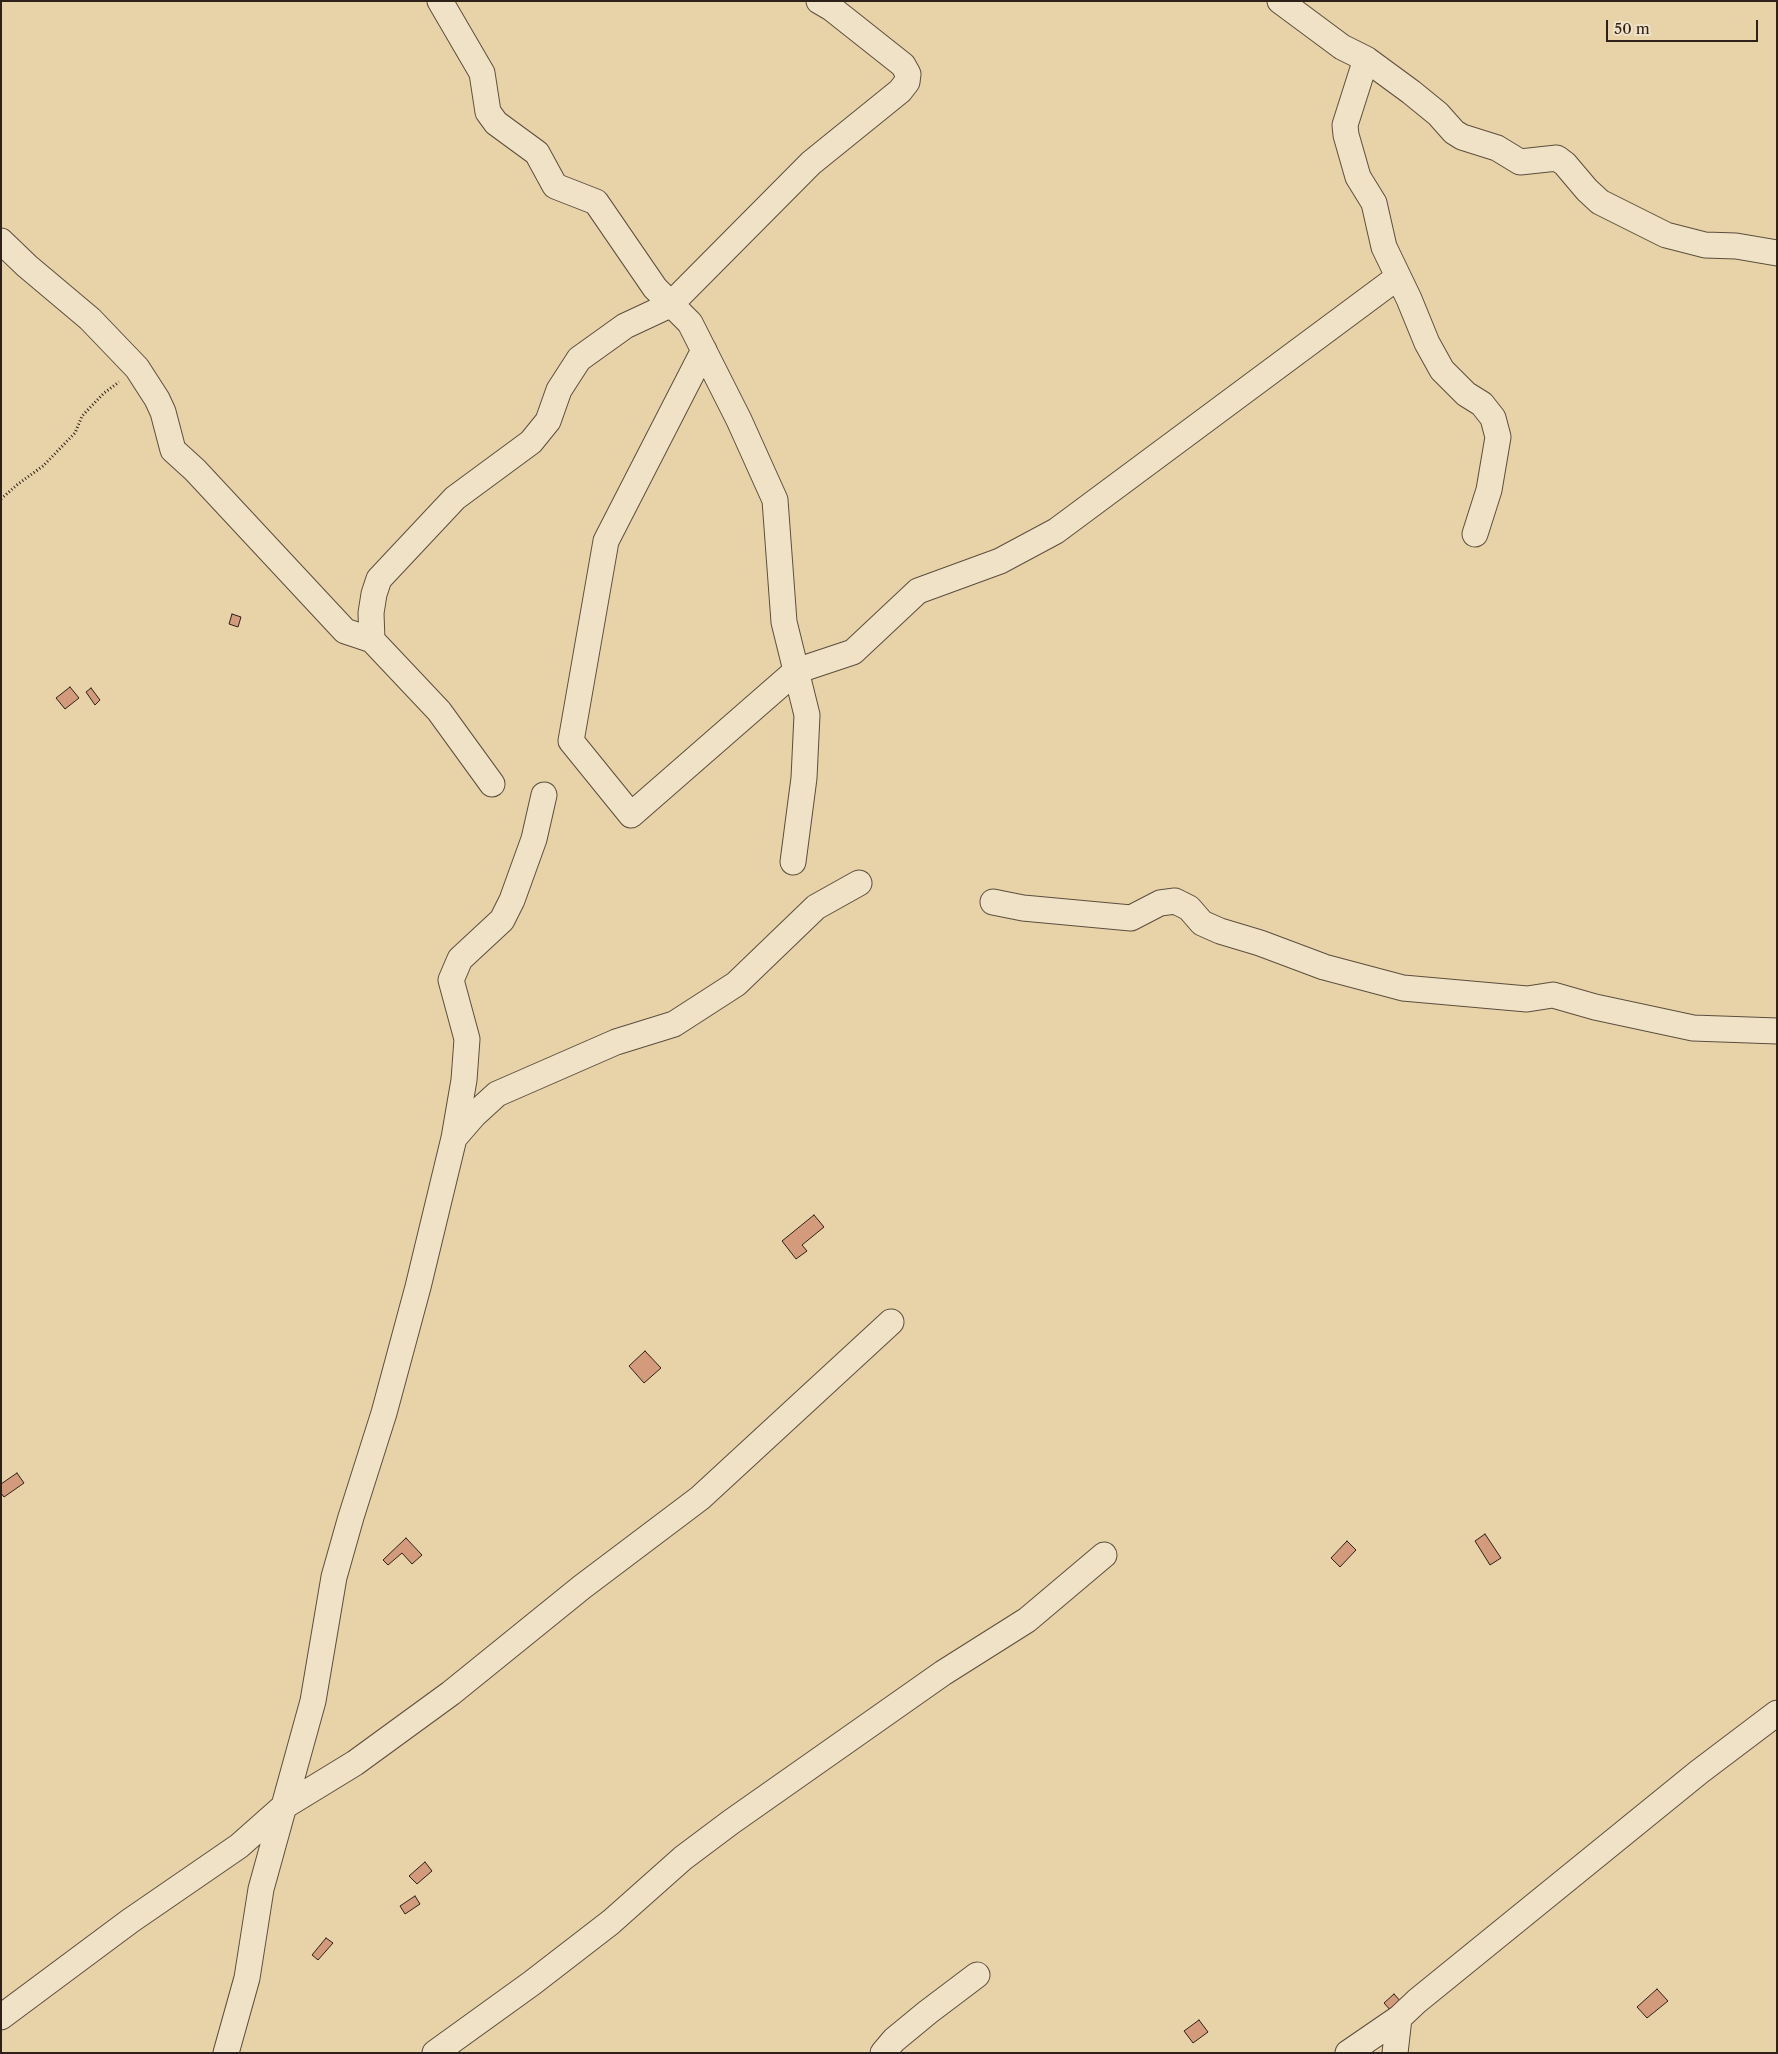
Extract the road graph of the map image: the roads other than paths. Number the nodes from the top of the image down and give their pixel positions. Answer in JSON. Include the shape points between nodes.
{"nodes":[{"id":1,"x":440,"y":1,"type":"edge"},
{"id":2,"x":819,"y":1,"type":"edge"},
{"id":3,"x":1280,"y":1,"type":"edge"},
{"id":4,"x":1366,"y":59,"type":"junction"},
{"id":5,"x":1,"y":240,"type":"edge"},
{"id":6,"x":1777,"y":253,"type":"edge"},
{"id":7,"x":1398,"y":276,"type":"junction"},
{"id":8,"x":670,"y":305,"type":"junction"},
{"id":9,"x":704,"y":350,"type":"junction"},
{"id":10,"x":1475,"y":534,"type":"dead end"},
{"id":11,"x":372,"y":640,"type":"junction"},
{"id":12,"x":796,"y":671,"type":"junction"},
{"id":13,"x":492,"y":784,"type":"dead end"},
{"id":14,"x":544,"y":795,"type":"dead end"},
{"id":15,"x":792,"y":862,"type":"dead end"},
{"id":16,"x":859,"y":883,"type":"dead end"},
{"id":17,"x":993,"y":902,"type":"dead end"},
{"id":18,"x":1776,"y":1030,"type":"edge"},
{"id":19,"x":454,"y":1138,"type":"junction"},
{"id":20,"x":892,"y":1322,"type":"dead end"},
{"id":21,"x":1104,"y":1555,"type":"dead end"},
{"id":22,"x":1777,"y":1713,"type":"edge"},
{"id":23,"x":283,"y":1807,"type":"junction"},
{"id":24,"x":977,"y":1975,"type":"dead end"},
{"id":25,"x":1,"y":2017,"type":"edge"},
{"id":26,"x":1399,"y":2018,"type":"junction"},
{"id":27,"x":226,"y":2053,"type":"edge"},
{"id":28,"x":434,"y":2053,"type":"edge"},
{"id":29,"x":883,"y":2053,"type":"edge"},
{"id":30,"x":1348,"y":2053,"type":"edge"},
{"id":31,"x":1395,"y":2053,"type":"edge"}],
"edges":[{"from":1,"to":8,"type":"street","via":[[482,73],[488,112],[496,123],[537,153],[555,186],[596,202]]},
{"from":2,"to":8,"type":"street","via":[[903,65],[908,74],[907,82],[900,92],[811,163]]},
{"from":3,"to":4,"type":"street","via":[[1342,47]]},
{"from":4,"to":6,"type":"street","via":[[1438,114],[1454,132],[1497,148],[1520,162],[1557,158],[1600,202],[1666,235],[1705,245]]},
{"from":4,"to":7,"type":"street","via":[[1345,125],[1346,136],[1358,177],[1374,203],[1384,247]]},
{"from":5,"to":11,"type":"street","via":[[90,319],[138,368],[163,412],[173,450],[345,631]]},
{"from":7,"to":10,"type":"street","via":[[1442,370],[1466,394],[1482,404],[1493,418],[1498,437],[1489,490]]},
{"from":7,"to":12,"type":"street","via":[[1056,531],[1000,561],[918,592],[853,652]]},
{"from":8,"to":9,"type":"street","via":[[690,323]]},
{"from":8,"to":11,"type":"street","via":[[625,326],[579,359],[559,390],[548,421],[531,442],[455,498],[379,579],[371,613]]},
{"from":9,"to":12,"type":"street","via":[[740,420],[775,500],[784,622]]},
{"from":9,"to":12,"type":"street","via":[[606,541],[571,741],[631,815]]},
{"from":11,"to":13,"type":"street","via":[[439,711]]},
{"from":12,"to":15,"type":"street","via":[[807,714],[804,778]]},
{"from":14,"to":19,"type":"street","via":[[534,839],[502,920],[460,959],[451,980],[467,1039]]},
{"from":16,"to":19,"type":"street","via":[[816,907],[736,984],[674,1024],[616,1042],[497,1094]]},
{"from":17,"to":18,"type":"street","via":[[1023,908],[1131,918],[1160,903],[1176,901],[1189,908],[1202,923],[1220,931],[1324,967],[1403,988],[1527,999],[1553,995],[1693,1028]]},
{"from":19,"to":23,"type":"street","via":[[394,1377],[334,1577],[313,1701]]},
{"from":20,"to":23,"type":"street","via":[[700,1498],[582,1587],[443,1699],[355,1763]]},
{"from":21,"to":28,"type":"street","via":[[1027,1620],[943,1673],[731,1822],[683,1858],[611,1922]]},
{"from":22,"to":26,"type":"street","via":[[1677,1790]]},
{"from":23,"to":25,"type":"street","via":[[239,1846],[130,1921]]},
{"from":23,"to":27,"type":"street","via":[[261,1890],[247,1978]]},
{"from":24,"to":29,"type":"street","via":[[921,2017]]},
{"from":26,"to":30,"type":"street"},
{"from":26,"to":31,"type":"street"}]}
